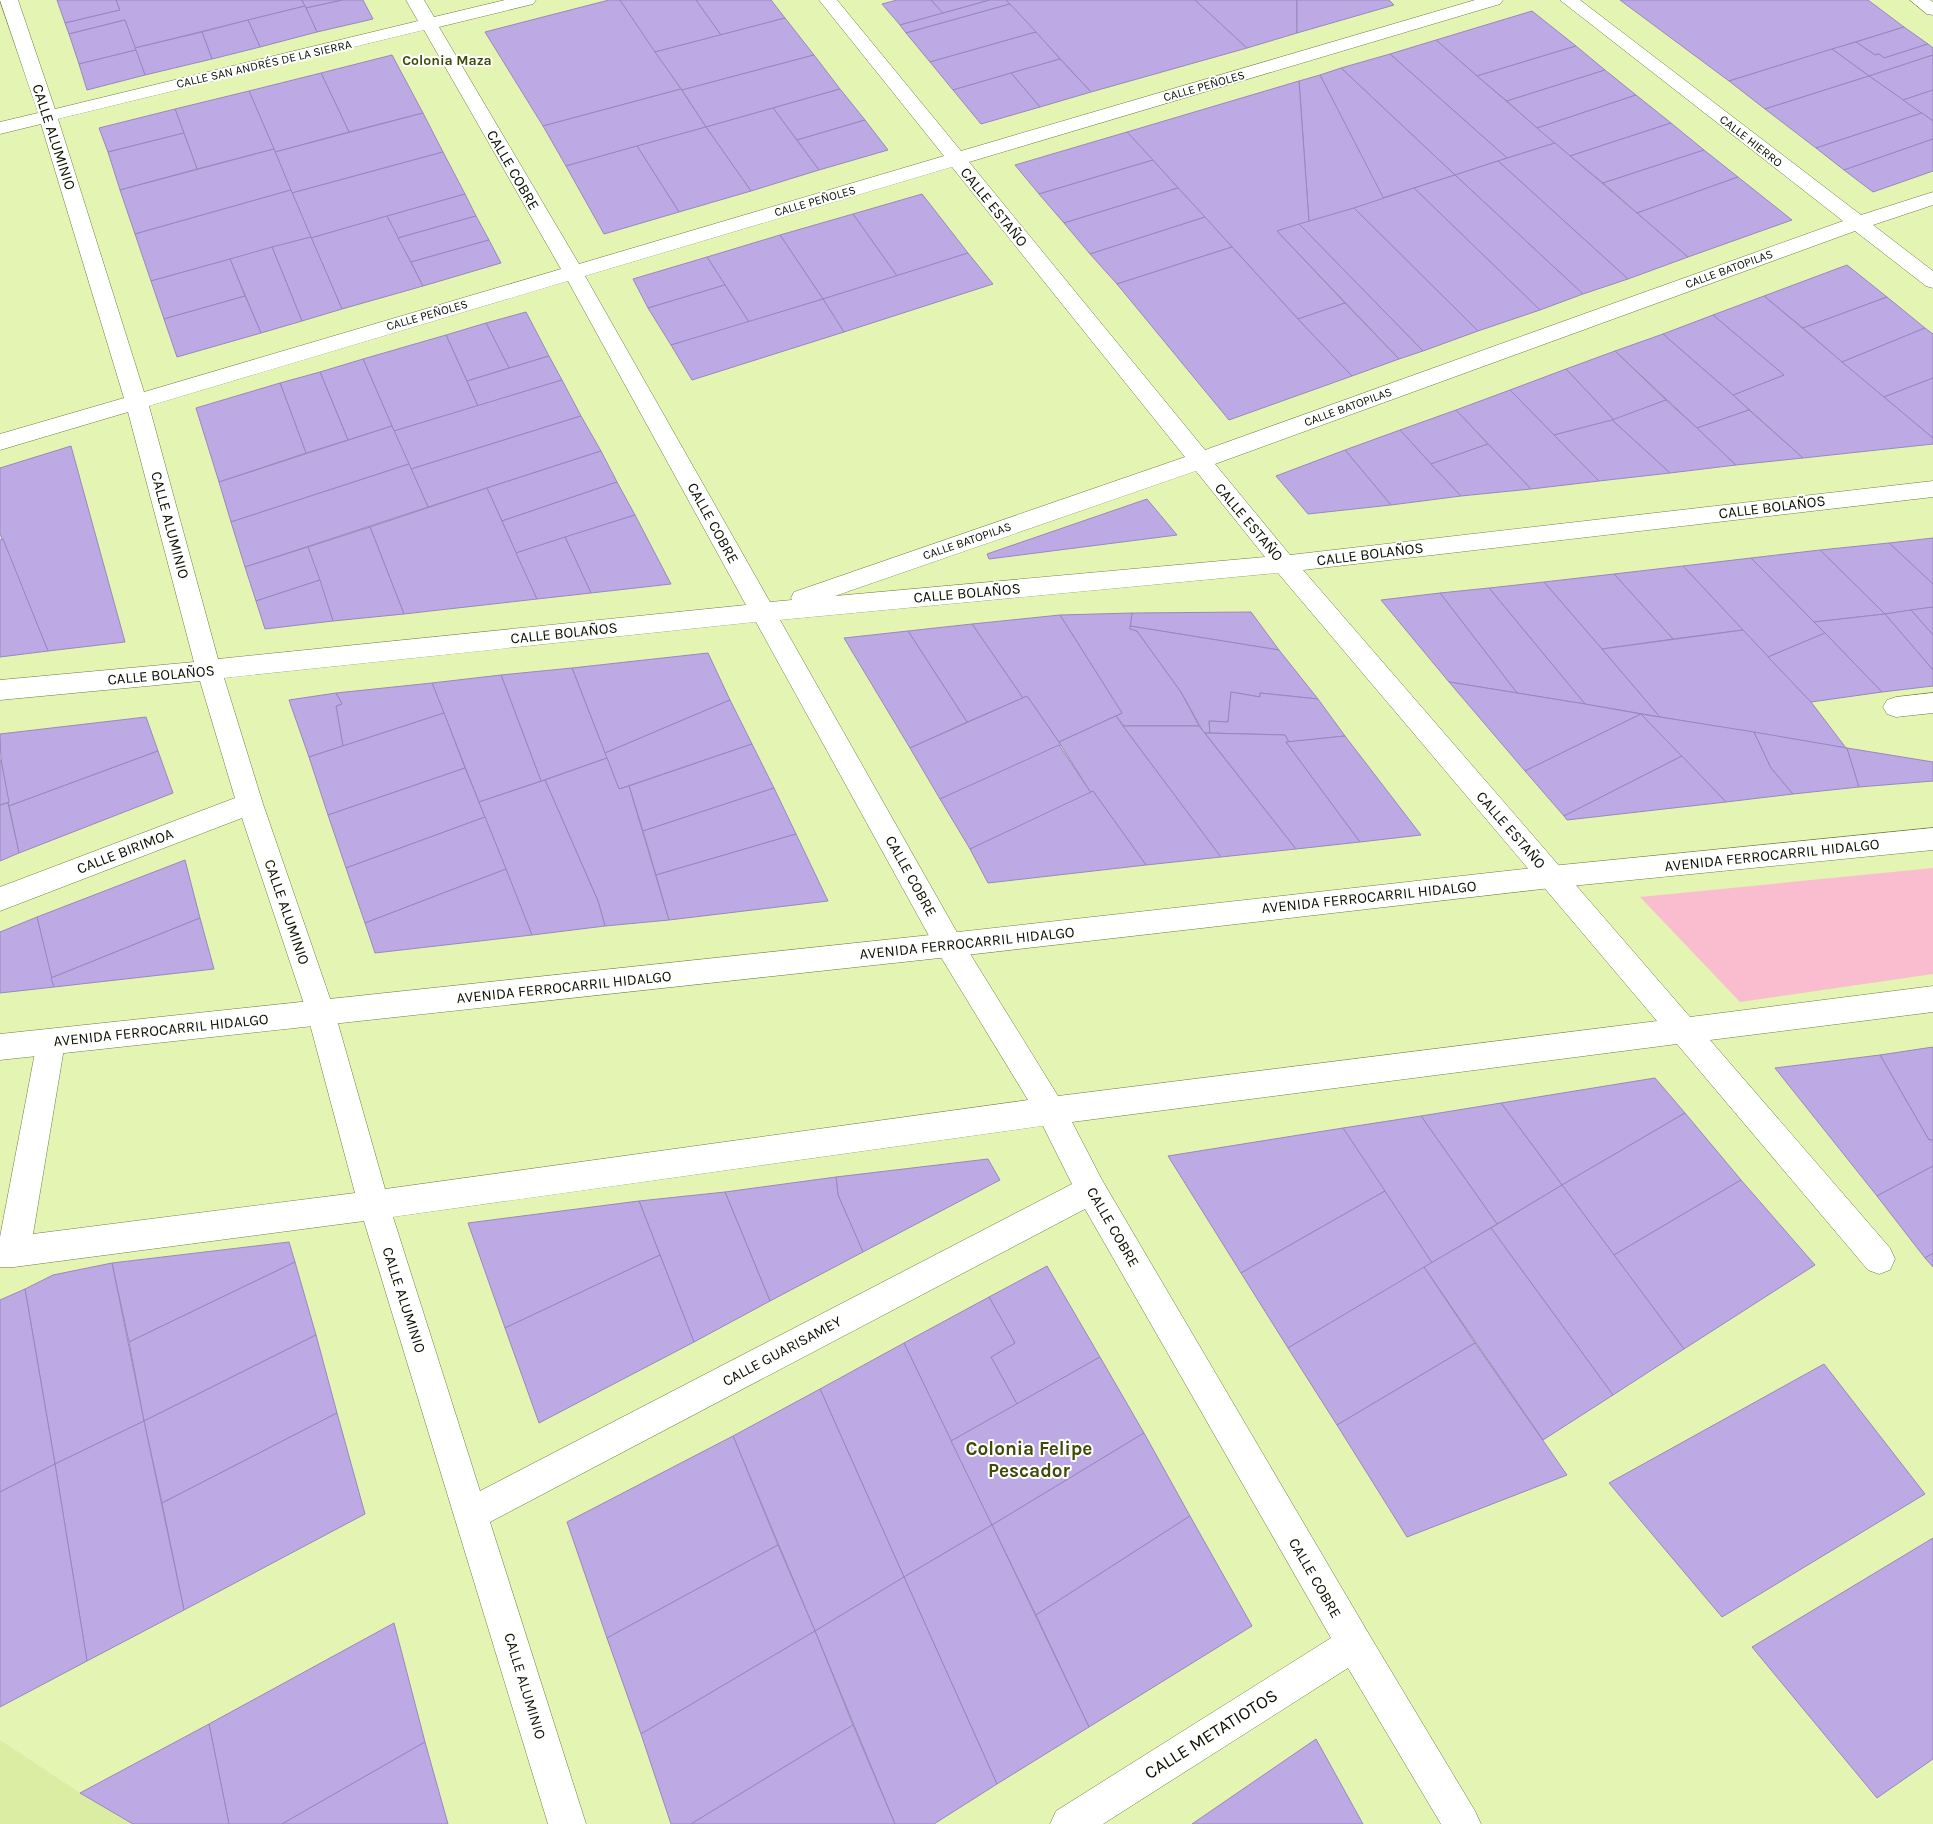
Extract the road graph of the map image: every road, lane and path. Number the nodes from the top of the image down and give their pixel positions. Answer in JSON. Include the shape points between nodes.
{"nodes":[{"id":1,"x":10,"y":0,"type":"edge"},
{"id":2,"x":415,"y":0,"type":"edge"},
{"id":3,"x":527,"y":0,"type":"edge"},
{"id":4,"x":828,"y":0,"type":"edge"},
{"id":5,"x":1494,"y":0,"type":"edge"},
{"id":6,"x":1569,"y":0,"type":"edge"},
{"id":7,"x":1919,"y":0,"type":"edge"},
{"id":8,"x":1933,"y":10,"type":"edge"},
{"id":9,"x":428,"y":25,"type":"junction"},
{"id":10,"x":48,"y":116,"type":"junction"},
{"id":11,"x":0,"y":128,"type":"edge"},
{"id":12,"x":955,"y":159,"type":"junction"},
{"id":13,"x":1933,"y":198,"type":"edge"},
{"id":14,"x":1857,"y":223,"type":"junction"},
{"id":15,"x":572,"y":272,"type":"junction"},
{"id":16,"x":1933,"y":281,"type":"edge"},
{"id":17,"x":136,"y":400,"type":"junction"},
{"id":18,"x":0,"y":442,"type":"edge"},
{"id":19,"x":1199,"y":461,"type":"junction"},
{"id":20,"x":1933,"y":489,"type":"edge"},
{"id":21,"x":1284,"y":564,"type":"junction"},
{"id":22,"x":763,"y":612,"type":"junction"},
{"id":23,"x":210,"y":670,"type":"junction"},
{"id":24,"x":0,"y":690,"type":"edge"},
{"id":25,"x":1933,"y":704,"type":"edge"},
{"id":26,"x":1896,"y":707,"type":"dead end"},
{"id":27,"x":250,"y":804,"type":"junction"},
{"id":28,"x":1933,"y":839,"type":"edge"},
{"id":29,"x":1551,"y":877,"type":"junction"},
{"id":30,"x":0,"y":899,"type":"edge"},
{"id":31,"x":949,"y":945,"type":"junction"},
{"id":32,"x":1933,"y":999,"type":"edge"},
{"id":33,"x":321,"y":1013,"type":"junction"},
{"id":34,"x":1685,"y":1031,"type":"junction"},
{"id":35,"x":51,"y":1042,"type":"junction"},
{"id":36,"x":0,"y":1047,"type":"edge"},
{"id":37,"x":1051,"y":1110,"type":"junction"},
{"id":38,"x":1091,"y":1190,"type":"junction"},
{"id":39,"x":374,"y":1205,"type":"junction"},
{"id":40,"x":7,"y":1252,"type":"edge"},
{"id":41,"x":1878,"y":1259,"type":"dead end"},
{"id":42,"x":472,"y":1513,"type":"junction"},
{"id":43,"x":1354,"y":1644,"type":"junction"},
{"id":44,"x":567,"y":1824,"type":"edge"},
{"id":45,"x":1069,"y":1824,"type":"edge"},
{"id":46,"x":1462,"y":1824,"type":"edge"}],
"edges":[{"from":1,"to":10,"type":"street","name":"CALLE ALUMINIO"},
{"from":2,"to":9,"type":"street","name":"CALLE COBRE"},
{"from":3,"to":9,"type":"street","name":"CALLE SAN ANDRÉS DE LA SIERRA"},
{"from":4,"to":12,"type":"street","name":"CALLE ESTAÑO"},
{"from":5,"to":12,"type":"street","name":"CALLE PEÑOLES"},
{"from":6,"to":14,"type":"street","name":"CALLE HIERRO"},
{"from":7,"to":8,"type":"street"},
{"from":9,"to":10,"type":"street","name":"CALLE SAN ANDRÉS DE LA SIERRA"},
{"from":9,"to":15,"type":"street","name":"CALLE COBRE"},
{"from":10,"to":11,"type":"street","name":"CALLE SAN ANDRÉS DE LA SIERRA"},
{"from":10,"to":17,"type":"street","name":"CALLE ALUMINIO"},
{"from":12,"to":15,"type":"street","name":"CALLE PEÑOLES"},
{"from":12,"to":19,"type":"street","name":"CALLE ESTAÑO"},
{"from":13,"to":14,"type":"street","name":"CALLE BATOPILAS"},
{"from":14,"to":16,"type":"street","name":"CALLE HIERRO"},
{"from":14,"to":19,"type":"street","name":"CALLE BATOPILAS"},
{"from":15,"to":17,"type":"street","name":"CALLE PEÑOLES"},
{"from":15,"to":22,"type":"street","name":"CALLE COBRE"},
{"from":17,"to":18,"type":"street","name":"CALLE PEÑOLES"},
{"from":17,"to":23,"type":"street","name":"CALLE ALUMINIO"},
{"from":19,"to":21,"type":"street","name":"CALLE ESTAÑO"},
{"from":19,"to":22,"type":"street","name":"CALLE BATOPILAS"},
{"from":20,"to":21,"type":"street","name":"CALLE BOLAÑOS"},
{"from":21,"to":22,"type":"street","name":"CALLE BOLAÑOS"},
{"from":21,"to":29,"type":"street","name":"CALLE ESTAÑO"},
{"from":22,"to":23,"type":"street","name":"CALLE BOLAÑOS"},
{"from":22,"to":31,"type":"street","name":"CALLE COBRE"},
{"from":23,"to":24,"type":"street","name":"CALLE BOLAÑOS"},
{"from":23,"to":27,"type":"street","name":"CALLE ALUMINIO"},
{"from":25,"to":26,"type":"street"},
{"from":27,"to":30,"type":"street","name":"CALLE BIRIMOA"},
{"from":27,"to":33,"type":"street","name":"CALLE ALUMINIO"},
{"from":28,"to":29,"type":"street","name":"AVENIDA FERROCARRIL HIDALGO"},
{"from":29,"to":31,"type":"street","name":"AVENIDA FERROCARRIL HIDALGO"},
{"from":29,"to":34,"type":"street","name":"CALLE ESTAÑO"},
{"from":31,"to":33,"type":"street","name":"AVENIDA FERROCARRIL HIDALGO"},
{"from":31,"to":37,"type":"street","name":"CALLE COBRE"},
{"from":32,"to":34,"type":"street"},
{"from":33,"to":35,"type":"street","name":"AVENIDA FERROCARRIL HIDALGO"},
{"from":33,"to":39,"type":"street","name":"CALLE ALUMINIO"},
{"from":34,"to":37,"type":"street"},
{"from":34,"to":41,"type":"street","name":"CALLE ESTAÑO"},
{"from":35,"to":36,"type":"street","name":"AVENIDA FERROCARRIL HIDALGO"},
{"from":35,"to":40,"type":"street"},
{"from":37,"to":38,"type":"street","name":"CALLE COBRE"},
{"from":37,"to":39,"type":"street"},
{"from":38,"to":42,"type":"street","name":"CALLE GUARISAMEY"},
{"from":38,"to":43,"type":"street","name":"CALLE COBRE"},
{"from":39,"to":40,"type":"street"},
{"from":39,"to":42,"type":"street","name":"CALLE ALUMINIO"},
{"from":42,"to":44,"type":"street","name":"CALLE ALUMINIO"},
{"from":43,"to":45,"type":"street","name":"CALLE METATIOTOS"},
{"from":43,"to":46,"type":"street","name":"CALLE COBRE"}]}
